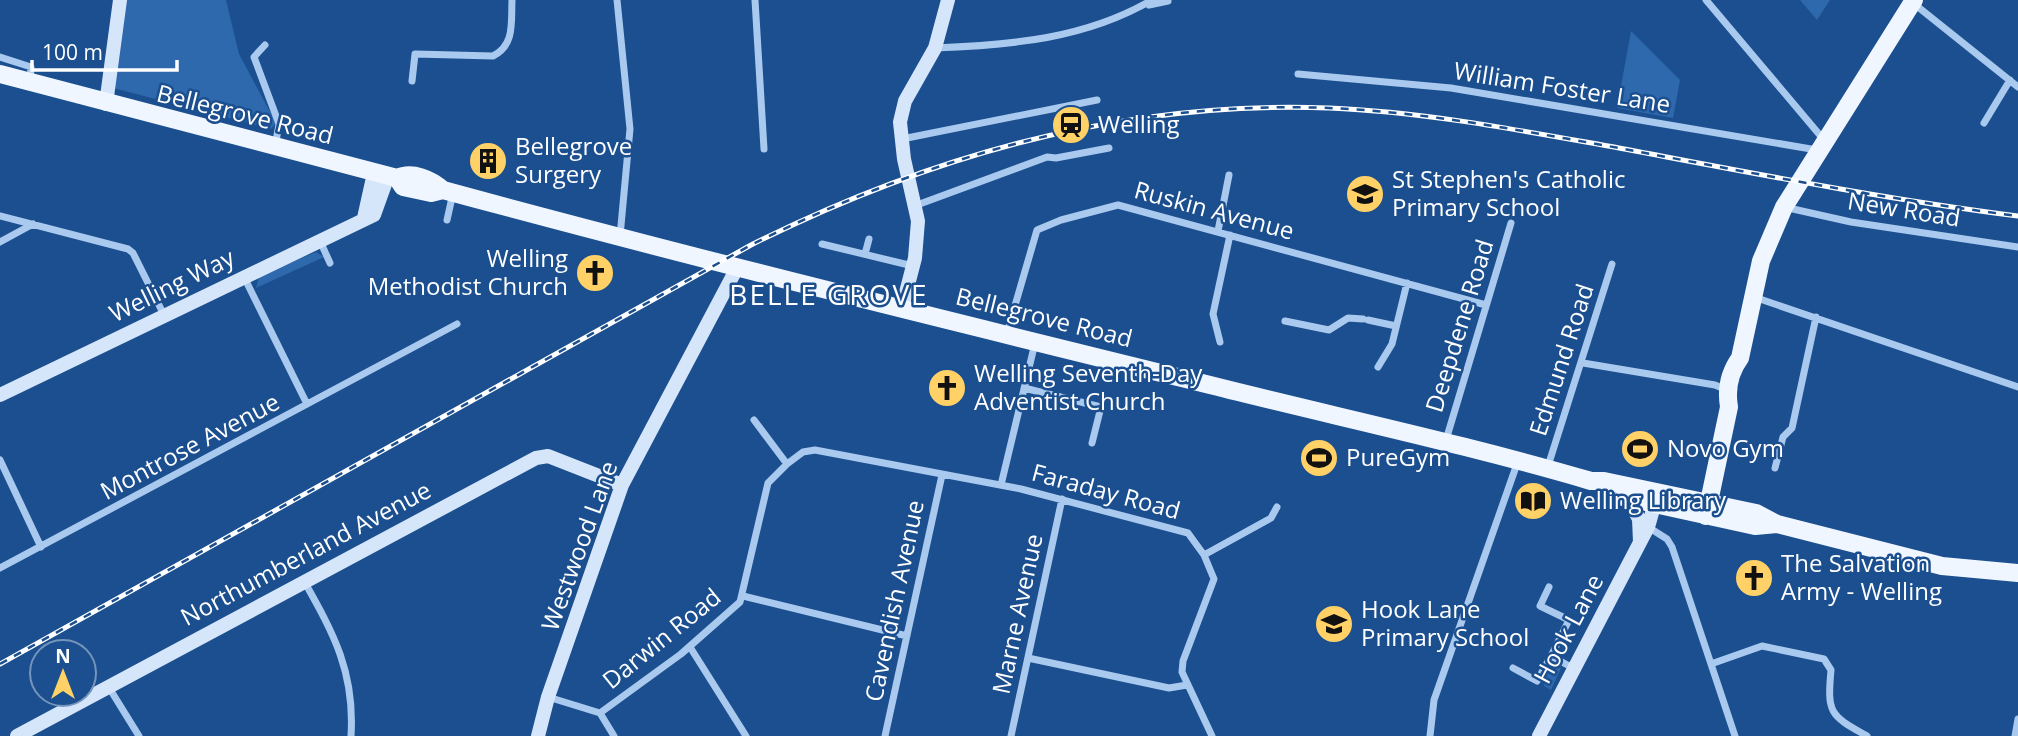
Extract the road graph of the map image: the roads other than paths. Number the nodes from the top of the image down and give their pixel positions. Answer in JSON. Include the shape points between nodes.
{"nodes":[{"id":1,"x":120,"y":0,"type":"edge"},
{"id":2,"x":512,"y":0,"type":"edge"},
{"id":3,"x":617,"y":0,"type":"edge"},
{"id":4,"x":755,"y":0,"type":"edge"},
{"id":5,"x":948,"y":0,"type":"edge"},
{"id":6,"x":1129,"y":0,"type":"edge"},
{"id":7,"x":1152,"y":0,"type":"edge"},
{"id":8,"x":1706,"y":0,"type":"edge"},
{"id":9,"x":1168,"y":1,"type":"edge"},
{"id":10,"x":1913,"y":1,"type":"edge"},
{"id":11,"x":1137,"y":8,"type":"junction"},
{"id":12,"x":265,"y":45,"type":"dead end"},
{"id":13,"x":935,"y":48,"type":"junction"},
{"id":14,"x":0,"y":57,"type":"edge"},
{"id":15,"x":0,"y":74,"type":"edge"},
{"id":16,"x":1298,"y":74,"type":"dead end"},
{"id":17,"x":2010,"y":80,"type":"junction"},
{"id":18,"x":412,"y":81,"type":"dead end"},
{"id":19,"x":30,"y":82,"type":"junction"},
{"id":20,"x":2018,"y":87,"type":"edge"},
{"id":21,"x":1097,"y":100,"type":"dead end"},
{"id":22,"x":106,"y":104,"type":"junction"},
{"id":23,"x":1983,"y":123,"type":"dead end"},
{"id":24,"x":900,"y":139,"type":"junction"},
{"id":25,"x":1822,"y":146,"type":"junction"},
{"id":26,"x":275,"y":148,"type":"junction"},
{"id":27,"x":1109,"y":148,"type":"dead end"},
{"id":28,"x":764,"y":149,"type":"dead end"},
{"id":29,"x":1230,"y":175,"type":"dead end"},
{"id":30,"x":386,"y":176,"type":"junction"},
{"id":31,"x":448,"y":191,"type":"junction"},
{"id":32,"x":917,"y":205,"type":"junction"},
{"id":33,"x":1784,"y":207,"type":"junction"},
{"id":34,"x":0,"y":216,"type":"edge"},
{"id":35,"x":447,"y":220,"type":"dead end"},
{"id":36,"x":1511,"y":223,"type":"dead end"},
{"id":37,"x":33,"y":224,"type":"junction"},
{"id":38,"x":1218,"y":231,"type":"junction"},
{"id":39,"x":1230,"y":235,"type":"junction"},
{"id":40,"x":620,"y":237,"type":"junction"},
{"id":41,"x":869,"y":239,"type":"dead end"},
{"id":42,"x":319,"y":241,"type":"junction"},
{"id":43,"x":0,"y":242,"type":"edge"},
{"id":44,"x":822,"y":244,"type":"dead end"},
{"id":45,"x":2018,"y":247,"type":"edge"},
{"id":46,"x":865,"y":254,"type":"junction"},
{"id":47,"x":330,"y":263,"type":"dead end"},
{"id":48,"x":1612,"y":264,"type":"dead end"},
{"id":49,"x":737,"y":266,"type":"junction"},
{"id":50,"x":913,"y":266,"type":"junction"},
{"id":51,"x":244,"y":277,"type":"junction"},
{"id":52,"x":1407,"y":283,"type":"junction"},
{"id":53,"x":1754,"y":297,"type":"junction"},
{"id":54,"x":1486,"y":305,"type":"junction"},
{"id":55,"x":902,"y":308,"type":"junction"},
{"id":56,"x":164,"y":315,"type":"junction"},
{"id":57,"x":1816,"y":317,"type":"junction"},
{"id":58,"x":1285,"y":321,"type":"dead end"},
{"id":59,"x":457,"y":324,"type":"dead end"},
{"id":60,"x":1396,"y":326,"type":"junction"},
{"id":61,"x":1007,"y":333,"type":"junction"},
{"id":62,"x":1035,"y":341,"type":"junction"},
{"id":63,"x":1220,"y":342,"type":"dead end"},
{"id":64,"x":1583,"y":363,"type":"junction"},
{"id":65,"x":1378,"y":367,"type":"dead end"},
{"id":66,"x":2018,"y":387,"type":"edge"},
{"id":67,"x":1024,"y":388,"type":"junction"},
{"id":68,"x":0,"y":395,"type":"edge"},
{"id":69,"x":1728,"y":399,"type":"junction"},
{"id":70,"x":307,"y":404,"type":"junction"},
{"id":71,"x":754,"y":420,"type":"dead end"},
{"id":72,"x":1446,"y":440,"type":"junction"},
{"id":73,"x":1092,"y":443,"type":"dead end"},
{"id":74,"x":0,"y":460,"type":"edge"},
{"id":75,"x":1518,"y":460,"type":"junction"},
{"id":76,"x":787,"y":464,"type":"junction"},
{"id":77,"x":1547,"y":468,"type":"junction"},
{"id":78,"x":1775,"y":468,"type":"dead end"},
{"id":79,"x":942,"y":475,"type":"junction"},
{"id":80,"x":622,"y":485,"type":"junction"},
{"id":81,"x":1001,"y":485,"type":"junction"},
{"id":82,"x":1631,"y":493,"type":"junction"},
{"id":83,"x":1062,"y":499,"type":"junction"},
{"id":84,"x":1654,"y":506,"type":"junction"},
{"id":85,"x":1277,"y":507,"type":"dead end"},
{"id":86,"x":1707,"y":510,"type":"junction"},
{"id":87,"x":1648,"y":527,"type":"junction"},
{"id":88,"x":1640,"y":544,"type":"junction"},
{"id":89,"x":41,"y":547,"type":"junction"},
{"id":90,"x":1204,"y":555,"type":"junction"},
{"id":91,"x":0,"y":568,"type":"edge"},
{"id":92,"x":2018,"y":573,"type":"edge"},
{"id":93,"x":303,"y":580,"type":"junction"},
{"id":94,"x":1549,"y":587,"type":"dead end"},
{"id":95,"x":743,"y":596,"type":"junction"},
{"id":96,"x":907,"y":636,"type":"junction"},
{"id":97,"x":690,"y":647,"type":"junction"},
{"id":98,"x":1550,"y":656,"type":"junction"},
{"id":99,"x":1028,"y":658,"type":"junction"},
{"id":100,"x":1711,"y":664,"type":"junction"},
{"id":101,"x":1513,"y":668,"type":"dead end"},
{"id":102,"x":1573,"y":668,"type":"junction"},
{"id":103,"x":1187,"y":685,"type":"junction"},
{"id":104,"x":108,"y":686,"type":"junction"},
{"id":105,"x":548,"y":697,"type":"junction"},
{"id":106,"x":600,"y":713,"type":"junction"},
{"id":107,"x":2018,"y":719,"type":"edge"},
{"id":108,"x":17,"y":736,"type":"edge"},
{"id":109,"x":139,"y":736,"type":"edge"},
{"id":110,"x":351,"y":736,"type":"edge"},
{"id":111,"x":538,"y":736,"type":"edge"},
{"id":112,"x":614,"y":736,"type":"edge"},
{"id":113,"x":746,"y":736,"type":"edge"},
{"id":114,"x":885,"y":736,"type":"edge"},
{"id":115,"x":1011,"y":736,"type":"edge"},
{"id":116,"x":1212,"y":736,"type":"edge"},
{"id":117,"x":1430,"y":736,"type":"edge"},
{"id":118,"x":1539,"y":736,"type":"edge"},
{"id":119,"x":1735,"y":736,"type":"edge"},
{"id":120,"x":1867,"y":736,"type":"edge"},
{"id":121,"x":2015,"y":736,"type":"edge"}],
"edges":[{"from":1,"to":22,"type":"street"},
{"from":2,"to":18,"type":"street","via":[[510,41],[503,51],[493,56],[415,54]]},
{"from":3,"to":40,"type":"street","via":[[630,129]]},
{"from":4,"to":28,"type":"street"},
{"from":5,"to":13,"type":"street"},
{"from":6,"to":11,"type":"street"},
{"from":7,"to":11,"type":"street"},
{"from":8,"to":25,"type":"street"},
{"from":9,"to":11,"type":"street"},
{"from":10,"to":17,"type":"street"},
{"from":10,"to":25,"type":"main road"},
{"from":11,"to":13,"type":"street","via":[[1043,40]]},
{"from":12,"to":26,"type":"street","via":[[254,57],[279,124]]},
{"from":13,"to":24,"type":"street","via":[[905,101]]},
{"from":14,"to":19,"type":"street","via":[[31,67]]},
{"from":15,"to":19,"type":"main road","name":"Bellegrove Road"},
{"from":16,"to":25,"type":"street","name":"William Foster Lane","via":[[1451,88]]},
{"from":17,"to":20,"type":"street"},
{"from":17,"to":23,"type":"street"},
{"from":19,"to":22,"type":"main road","name":"Bellegrove Road"},
{"from":21,"to":24,"type":"street"},
{"from":22,"to":26,"type":"main road","name":"Bellegrove Road"},
{"from":24,"to":32,"type":"street"},
{"from":25,"to":33,"type":"main road"},
{"from":26,"to":30,"type":"main road","name":"Bellegrove Road"},
{"from":27,"to":32,"type":"street","via":[[1035,160]]},
{"from":29,"to":38,"type":"street"},
{"from":30,"to":31,"type":"main road","name":"Bellegrove Road","via":[[402,187]]},
{"from":30,"to":42,"type":"street","name":"Welling Way","via":[[364,218]]},
{"from":31,"to":35,"type":"street"},
{"from":31,"to":40,"type":"main road","name":"Bellegrove Road"},
{"from":32,"to":50,"type":"street"},
{"from":33,"to":45,"type":"street","name":"New Road"},
{"from":33,"to":53,"type":"main road","via":[[1761,261]]},
{"from":34,"to":37,"type":"street"},
{"from":36,"to":54,"type":"street","name":"Deepdene Road"},
{"from":37,"to":43,"type":"street"},
{"from":37,"to":56,"type":"street","via":[[133,253]]},
{"from":38,"to":39,"type":"street","name":"Ruskin Avenue"},
{"from":38,"to":61,"type":"street","name":"Ruskin Avenue","via":[[1118,205],[1043,226],[1035,234]]},
{"from":39,"to":52,"type":"street","name":"Ruskin Avenue"},
{"from":39,"to":63,"type":"street","via":[[1213,314]]},
{"from":40,"to":49,"type":"main road","name":"Bellegrove Road"},
{"from":41,"to":46,"type":"street"},
{"from":42,"to":47,"type":"street"},
{"from":42,"to":51,"type":"street","name":"Welling Way"},
{"from":44,"to":46,"type":"street"},
{"from":46,"to":50,"type":"street"},
{"from":48,"to":64,"type":"street","name":"Edmund Road"},
{"from":49,"to":55,"type":"main road","name":"Bellegrove Road"},
{"from":49,"to":80,"type":"street","name":"Westwood Lane"},
{"from":50,"to":55,"type":"street"},
{"from":51,"to":56,"type":"street","name":"Welling Way"},
{"from":51,"to":70,"type":"street","name":"Montrose Avenue"},
{"from":52,"to":54,"type":"street","name":"Ruskin Avenue"},
{"from":52,"to":60,"type":"street"},
{"from":53,"to":57,"type":"street"},
{"from":53,"to":69,"type":"main road","via":[[1737,394]]},
{"from":54,"to":72,"type":"street","name":"Deepdene Road"},
{"from":55,"to":61,"type":"main road","name":"Bellegrove Road"},
{"from":56,"to":68,"type":"street","name":"Welling Way"},
{"from":57,"to":66,"type":"street"},
{"from":57,"to":78,"type":"street","via":[[1792,428],[1783,437]]},
{"from":58,"to":60,"type":"street","via":[[1329,330],[1348,318]]},
{"from":59,"to":70,"type":"street"},
{"from":60,"to":65,"type":"street","via":[[1392,344]]},
{"from":61,"to":62,"type":"main road","name":"Bellegrove Road"},
{"from":62,"to":67,"type":"street"},
{"from":62,"to":72,"type":"main road","name":"Bellegrove Road"},
{"from":64,"to":69,"type":"street","via":[[1715,385]]},
{"from":64,"to":77,"type":"street","name":"Edmund Road"},
{"from":67,"to":73,"type":"street","via":[[1101,407]]},
{"from":67,"to":81,"type":"street"},
{"from":69,"to":86,"type":"main road"},
{"from":70,"to":89,"type":"street","name":"Montrose Avenue"},
{"from":71,"to":76,"type":"street"},
{"from":72,"to":75,"type":"main road","name":"Bellegrove Road"},
{"from":74,"to":89,"type":"street"},
{"from":75,"to":77,"type":"main road","name":"Bellegrove Road"},
{"from":75,"to":117,"type":"street","via":[[1434,701]]},
{"from":76,"to":79,"type":"street","name":"Darwin Road","via":[[803,452],[815,450]]},
{"from":76,"to":95,"type":"street","name":"Darwin Road","via":[[768,483]]},
{"from":77,"to":82,"type":"main road","name":"Bellegrove Road","via":[[1604,481]]},
{"from":79,"to":81,"type":"street","name":"Darwin Road"},
{"from":79,"to":96,"type":"street","name":"Cavendish Avenue"},
{"from":80,"to":93,"type":"street","name":"Northumberland Avenue","via":[[548,456],[536,458]]},
{"from":80,"to":105,"type":"street","name":"Westwood Lane"},
{"from":81,"to":83,"type":"street","name":"Faraday Road"},
{"from":82,"to":84,"type":"main road"},
{"from":82,"to":86,"type":"main road"},
{"from":82,"to":88,"type":"street"},
{"from":83,"to":90,"type":"street","name":"Faraday Road","via":[[1181,530]]},
{"from":83,"to":99,"type":"street","name":"Marne Avenue"},
{"from":84,"to":86,"type":"main road"},
{"from":84,"to":87,"type":"street","name":"Hook Lane"},
{"from":85,"to":90,"type":"street","via":[[1271,518]]},
{"from":86,"to":92,"type":"main road","via":[[1756,513],[1777,524],[1942,566]]},
{"from":87,"to":88,"type":"street","name":"Hook Lane"},
{"from":87,"to":100,"type":"street","via":[[1672,547]]},
{"from":88,"to":102,"type":"street","name":"Hook Lane"},
{"from":89,"to":91,"type":"street","name":"Montrose Avenue"},
{"from":90,"to":103,"type":"street","name":"Faraday Road","via":[[1214,579],[1183,661]]},
{"from":93,"to":104,"type":"street","name":"Northumberland Avenue"},
{"from":93,"to":110,"type":"street","via":[[344,662],[352,701]]},
{"from":94,"to":98,"type":"street","via":[[1540,606],[1569,620]]},
{"from":95,"to":96,"type":"street"},
{"from":95,"to":97,"type":"street","name":"Darwin Road"},
{"from":96,"to":114,"type":"street","name":"Cavendish Avenue"},
{"from":97,"to":106,"type":"street","name":"Darwin Road"},
{"from":97,"to":113,"type":"street"},
{"from":98,"to":101,"type":"street","via":[[1537,681]]},
{"from":98,"to":102,"type":"street"},
{"from":99,"to":103,"type":"street","via":[[1169,688]]},
{"from":99,"to":115,"type":"street","name":"Marne Avenue"},
{"from":100,"to":119,"type":"street"},
{"from":100,"to":120,"type":"street","via":[[1762,646],[1824,659],[1829,663],[1828,701],[1833,714]]},
{"from":102,"to":118,"type":"street","name":"Hook Lane"},
{"from":103,"to":116,"type":"street","name":"Faraday Road"},
{"from":104,"to":108,"type":"street","name":"Northumberland Avenue"},
{"from":104,"to":109,"type":"street"},
{"from":105,"to":106,"type":"street","name":"Darwin Road"},
{"from":105,"to":111,"type":"street","name":"Westwood Lane"},
{"from":106,"to":112,"type":"street"},
{"from":107,"to":121,"type":"street"}]}
